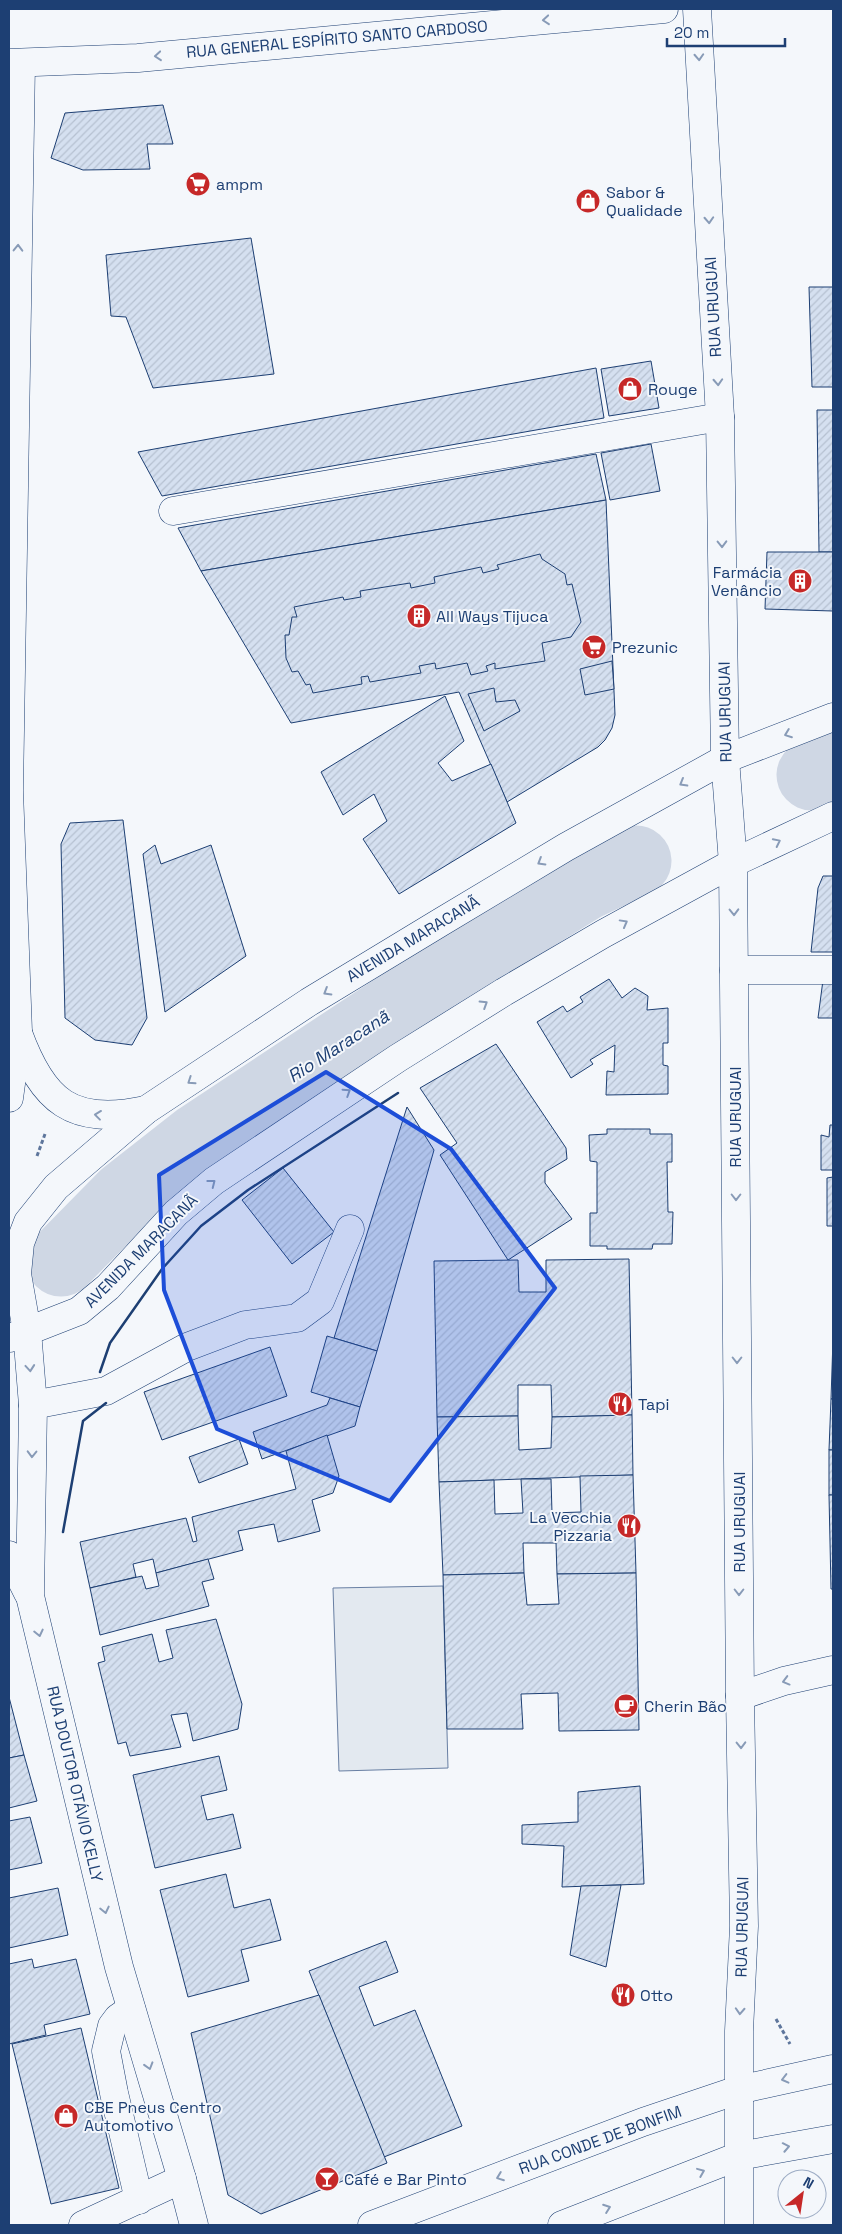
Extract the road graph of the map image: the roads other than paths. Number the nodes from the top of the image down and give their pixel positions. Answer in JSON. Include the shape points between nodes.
{"nodes":[{"id":1,"x":664,"y":9,"type":"edge"},
{"id":2,"x":697,"y":9,"type":"edge"},
{"id":3,"x":15,"y":63,"type":"edge"},
{"id":4,"x":720,"y":417,"type":"junction"},
{"id":5,"x":173,"y":512,"type":"dead end"},
{"id":6,"x":833,"y":717,"type":"edge"},
{"id":7,"x":725,"y":759,"type":"junction"},
{"id":8,"x":9,"y":791,"type":"edge"},
{"id":9,"x":833,"y":816,"type":"edge"},
{"id":10,"x":733,"y":863,"type":"junction"},
{"id":11,"x":734,"y":970,"type":"junction"},
{"id":12,"x":833,"y":970,"type":"edge"},
{"id":13,"x":18,"y":1032,"type":"junction"},
{"id":14,"x":9,"y":1098,"type":"edge"},
{"id":15,"x":146,"y":1110,"type":"junction"},
{"id":16,"x":350,"y":1229,"type":"dead end"},
{"id":17,"x":18,"y":1335,"type":"edge"},
{"id":18,"x":33,"y":1405,"type":"junction"},
{"id":19,"x":9,"y":1554,"type":"edge"},
{"id":20,"x":30,"y":1596,"type":"junction"},
{"id":21,"x":833,"y":1670,"type":"edge"},
{"id":22,"x":740,"y":1696,"type":"junction"},
{"id":23,"x":131,"y":2009,"type":"junction"},
{"id":24,"x":833,"y":2070,"type":"edge"},
{"id":25,"x":738,"y":2090,"type":"junction"},
{"id":26,"x":833,"y":2138,"type":"edge"},
{"id":27,"x":739,"y":2156,"type":"junction"},
{"id":28,"x":182,"y":2179,"type":"junction"},
{"id":29,"x":139,"y":2200,"type":"junction"},
{"id":30,"x":83,"y":2225,"type":"edge"},
{"id":31,"x":194,"y":2225,"type":"edge"},
{"id":32,"x":372,"y":2225,"type":"edge"},
{"id":33,"x":562,"y":2225,"type":"edge"},
{"id":34,"x":738,"y":2225,"type":"edge"}],
"edges":[{"from":1,"to":3,"type":"street","name":"RUA GENERAL ESPÍRITO SANTO CARDOSO","one_way":true,"via":[[138,58]]},
{"from":2,"to":4,"type":"street","name":"RUA URUGUAI","one_way":true},
{"from":8,"to":3,"type":"street","one_way":true},
{"from":4,"to":5,"type":"street"},
{"from":4,"to":7,"type":"street","name":"RUA URUGUAI","one_way":true},
{"from":6,"to":7,"type":"street","name":"AVENIDA MARACANÃ","one_way":true},
{"from":7,"to":10,"type":"street","name":"RUA URUGUAI"},
{"from":7,"to":15,"type":"street","name":"AVENIDA MARACANÃ","one_way":true,"via":[[566,847],[301,1007]]},
{"from":8,"to":13,"type":"street"},
{"from":10,"to":9,"type":"street","name":"AVENIDA MARACANÃ","one_way":true},
{"from":10,"to":11,"type":"street","name":"RUA URUGUAI","one_way":true},
{"from":17,"to":10,"type":"street","name":"AVENIDA MARACANÃ","one_way":true,"via":[[79,1311],[108,1287],[176,1213],[240,1162],[504,992]]},
{"from":11,"to":12,"type":"street"},
{"from":11,"to":22,"type":"street","name":"RUA URUGUAI","one_way":true},
{"from":13,"to":14,"type":"street"},
{"from":15,"to":13,"type":"street","one_way":true,"via":[[97,1116],[68,1106],[51,1093],[35,1074]]},
{"from":15,"to":17,"type":"street","name":"AVENIDA MARACANÃ","via":[[56,1187],[28,1222],[17,1264]]},
{"from":16,"to":18,"type":"street","via":[[320,1302],[297,1318],[245,1325],[187,1347],[106,1391]]},
{"from":17,"to":18,"type":"street","name":"RUA DOUTOR OTÁVIO KELLY","one_way":true},
{"from":18,"to":20,"type":"street","name":"RUA DOUTOR OTÁVIO KELLY","one_way":true},
{"from":19,"to":20,"type":"street"},
{"from":20,"to":23,"type":"street","name":"RUA DOUTOR OTÁVIO KELLY","one_way":true},
{"from":21,"to":22,"type":"street","one_way":true,"via":[[784,1681]]},
{"from":22,"to":25,"type":"street","name":"RUA URUGUAI","one_way":true,"via":[[744,1926]]},
{"from":23,"to":28,"type":"street","name":"RUA DOUTOR OTÁVIO KELLY","one_way":true},
{"from":23,"to":29,"type":"street","via":[[112,2026],[106,2051]]},
{"from":24,"to":25,"type":"street","name":"RUA CONDE DE BONFIM","one_way":true},
{"from":25,"to":27,"type":"street","name":"RUA URUGUAI"},
{"from":25,"to":32,"type":"street","name":"RUA CONDE DE BONFIM","one_way":true,"via":[[643,2122]]},
{"from":27,"to":26,"type":"street","one_way":true},
{"from":33,"to":27,"type":"street","one_way":true},
{"from":27,"to":34,"type":"street","name":"RUA URUGUAI"},
{"from":28,"to":29,"type":"street"},
{"from":28,"to":31,"type":"street","name":"RUA DOUTOR OTÁVIO KELLY"},
{"from":29,"to":30,"type":"street"}]}
